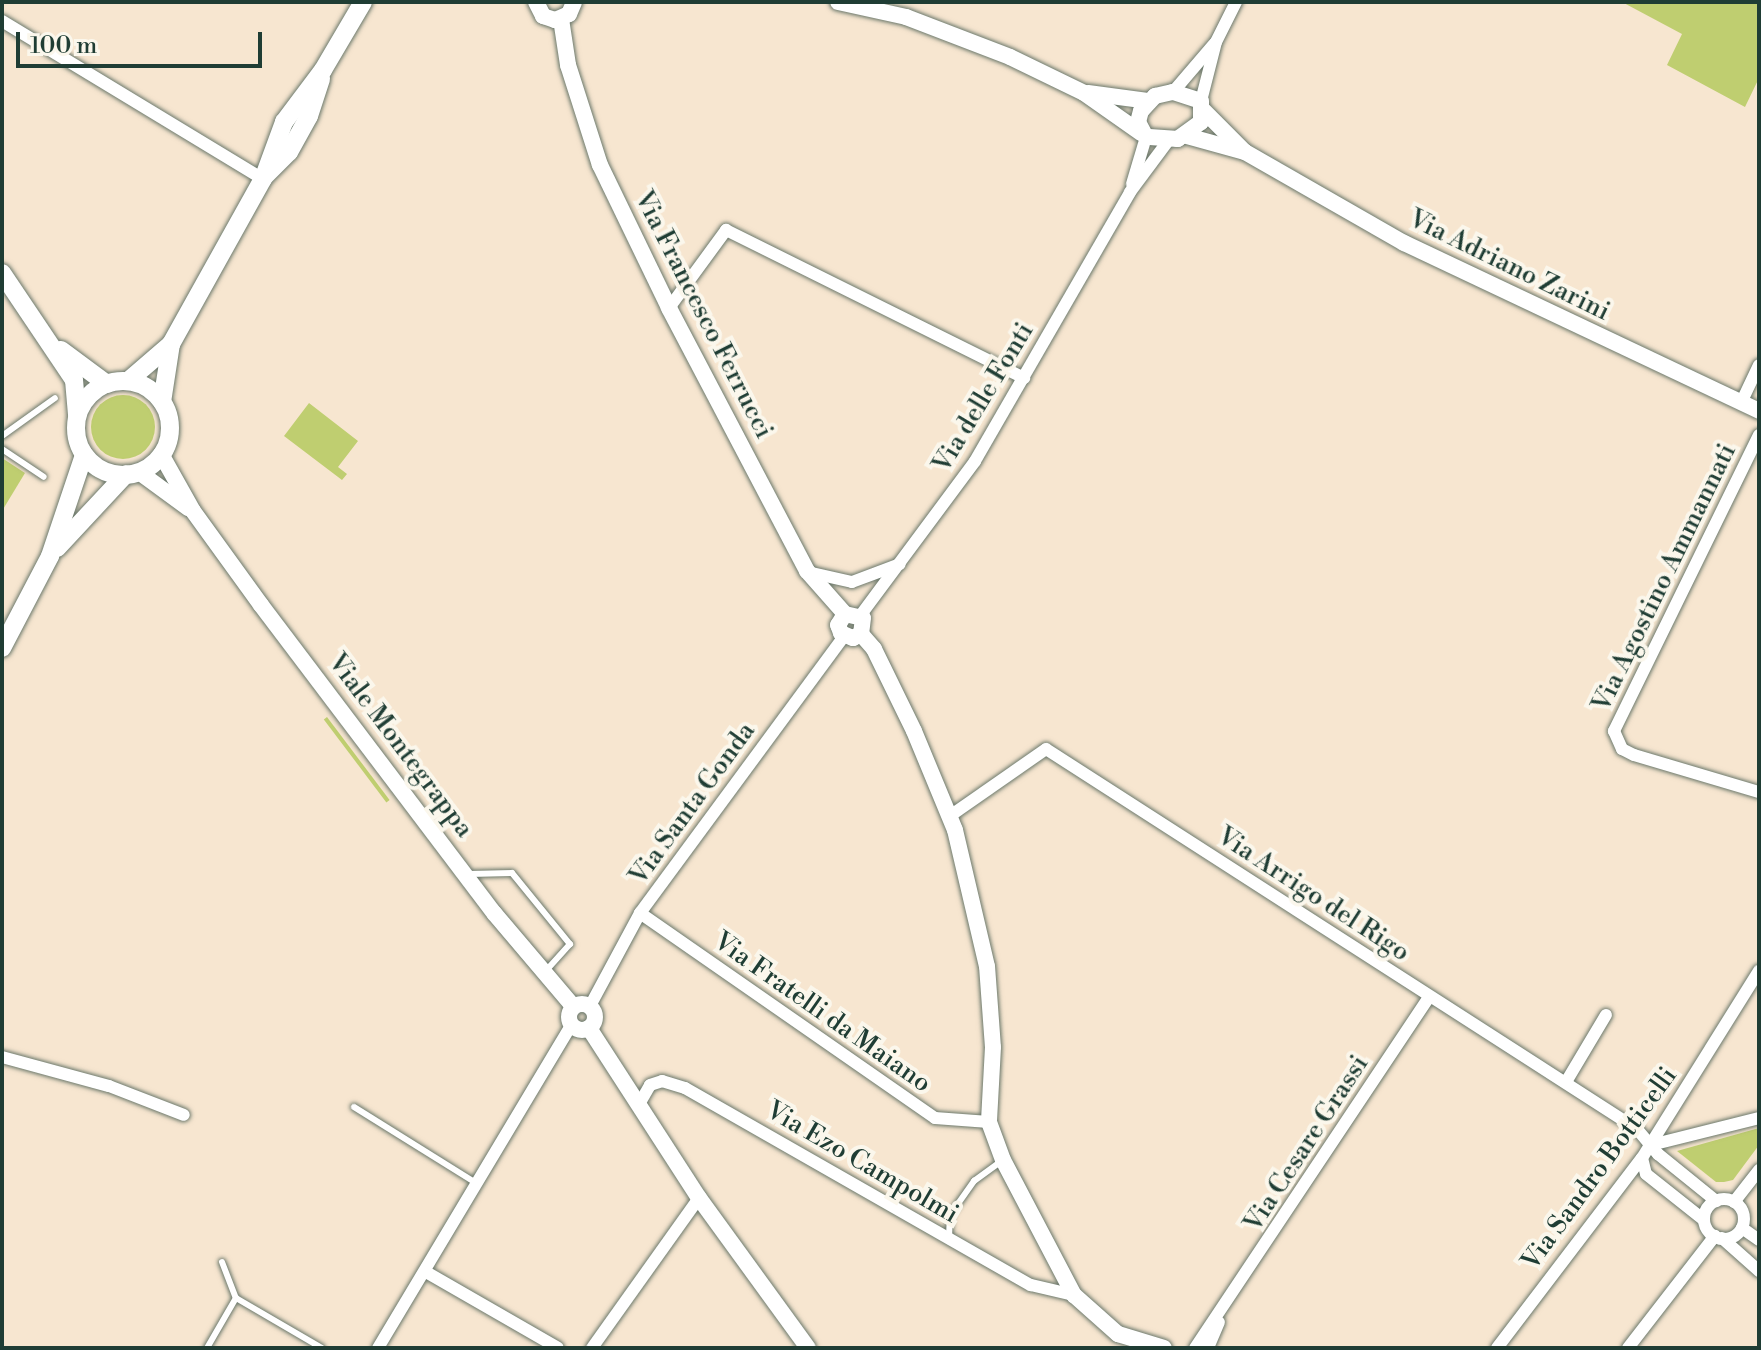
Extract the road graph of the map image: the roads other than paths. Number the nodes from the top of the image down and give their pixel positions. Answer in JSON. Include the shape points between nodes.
{"nodes":[{"id":1,"x":536,"y":2,"type":"edge"},
{"id":2,"x":574,"y":2,"type":"edge"},
{"id":3,"x":838,"y":2,"type":"edge"},
{"id":4,"x":1236,"y":2,"type":"edge"},
{"id":5,"x":363,"y":6,"type":"edge"},
{"id":6,"x":561,"y":19,"type":"junction"},
{"id":7,"x":2,"y":21,"type":"edge"},
{"id":8,"x":1216,"y":42,"type":"junction"},
{"id":9,"x":1173,"y":92,"type":"junction"},
{"id":10,"x":1084,"y":93,"type":"junction"},
{"id":11,"x":1149,"y":101,"type":"junction"},
{"id":12,"x":1202,"y":106,"type":"junction"},
{"id":13,"x":1143,"y":135,"type":"junction"},
{"id":14,"x":1187,"y":136,"type":"junction"},
{"id":15,"x":1168,"y":141,"type":"junction"},
{"id":16,"x":1245,"y":152,"type":"junction"},
{"id":17,"x":263,"y":179,"type":"junction"},
{"id":18,"x":1130,"y":192,"type":"junction"},
{"id":19,"x":2,"y":273,"type":"edge"},
{"id":20,"x":669,"y":308,"type":"junction"},
{"id":21,"x":171,"y":344,"type":"junction"},
{"id":22,"x":55,"y":345,"type":"junction"},
{"id":23,"x":1759,"y":365,"type":"edge"},
{"id":24,"x":1024,"y":378,"type":"junction"},
{"id":25,"x":128,"y":381,"type":"junction"},
{"id":26,"x":107,"y":384,"type":"junction"},
{"id":27,"x":55,"y":398,"type":"dead end"},
{"id":28,"x":162,"y":402,"type":"junction"},
{"id":29,"x":1741,"y":403,"type":"junction"},
{"id":30,"x":1759,"y":411,"type":"edge"},
{"id":31,"x":77,"y":416,"type":"junction"},
{"id":32,"x":1759,"y":435,"type":"edge"},
{"id":33,"x":2,"y":436,"type":"edge"},
{"id":34,"x":2,"y":449,"type":"edge"},
{"id":35,"x":161,"y":454,"type":"junction"},
{"id":36,"x":84,"y":455,"type":"junction"},
{"id":37,"x":133,"y":473,"type":"junction"},
{"id":38,"x":44,"y":477,"type":"dead end"},
{"id":39,"x":193,"y":511,"type":"junction"},
{"id":40,"x":50,"y":556,"type":"junction"},
{"id":41,"x":903,"y":562,"type":"junction"},
{"id":42,"x":807,"y":571,"type":"junction"},
{"id":43,"x":852,"y":615,"type":"junction"},
{"id":44,"x":853,"y":635,"type":"junction"},
{"id":45,"x":2,"y":648,"type":"edge"},
{"id":46,"x":1759,"y":792,"type":"edge"},
{"id":47,"x":950,"y":816,"type":"junction"},
{"id":48,"x":464,"y":874,"type":"junction"},
{"id":49,"x":640,"y":913,"type":"junction"},
{"id":50,"x":1759,"y":971,"type":"edge"},
{"id":51,"x":545,"y":972,"type":"junction"},
{"id":52,"x":1429,"y":997,"type":"junction"},
{"id":53,"x":582,"y":1006,"type":"junction"},
{"id":54,"x":1606,"y":1015,"type":"dead end"},
{"id":55,"x":571,"y":1025,"type":"junction"},
{"id":56,"x":589,"y":1028,"type":"junction"},
{"id":57,"x":2,"y":1057,"type":"edge"},
{"id":58,"x":1566,"y":1082,"type":"junction"},
{"id":59,"x":638,"y":1106,"type":"junction"},
{"id":60,"x":354,"y":1107,"type":"dead end"},
{"id":61,"x":184,"y":1115,"type":"dead end"},
{"id":62,"x":1759,"y":1118,"type":"edge"},
{"id":63,"x":989,"y":1122,"type":"junction"},
{"id":64,"x":1651,"y":1145,"type":"junction"},
{"id":65,"x":1642,"y":1158,"type":"junction"},
{"id":66,"x":1003,"y":1160,"type":"junction"},
{"id":67,"x":1759,"y":1170,"type":"edge"},
{"id":68,"x":476,"y":1183,"type":"junction"},
{"id":69,"x":699,"y":1198,"type":"junction"},
{"id":70,"x":1716,"y":1201,"type":"junction"},
{"id":71,"x":1734,"y":1202,"type":"junction"},
{"id":72,"x":1704,"y":1220,"type":"junction"},
{"id":73,"x":1742,"y":1228,"type":"junction"},
{"id":74,"x":1718,"y":1237,"type":"junction"},
{"id":75,"x":949,"y":1239,"type":"junction"},
{"id":76,"x":1759,"y":1240,"type":"edge"},
{"id":77,"x":222,"y":1262,"type":"dead end"},
{"id":78,"x":1759,"y":1271,"type":"edge"},
{"id":79,"x":426,"y":1272,"type":"junction"},
{"id":80,"x":1074,"y":1295,"type":"junction"},
{"id":81,"x":236,"y":1298,"type":"junction"},
{"id":82,"x":1221,"y":1315,"type":"junction"},
{"id":83,"x":1118,"y":1334,"type":"junction"},
{"id":84,"x":207,"y":1348,"type":"edge"},
{"id":85,"x":322,"y":1348,"type":"edge"},
{"id":86,"x":378,"y":1348,"type":"edge"},
{"id":87,"x":558,"y":1348,"type":"edge"},
{"id":88,"x":592,"y":1348,"type":"edge"},
{"id":89,"x":808,"y":1348,"type":"edge"},
{"id":90,"x":1136,"y":1348,"type":"edge"},
{"id":91,"x":1164,"y":1348,"type":"edge"},
{"id":92,"x":1195,"y":1348,"type":"edge"},
{"id":93,"x":1208,"y":1348,"type":"edge"},
{"id":94,"x":1497,"y":1348,"type":"edge"},
{"id":95,"x":1628,"y":1348,"type":"edge"}],
"edges":[{"from":1,"to":6,"type":"street","via":[[543,16]]},
{"from":2,"to":6,"type":"street"},
{"from":3,"to":10,"type":"street","via":[[906,17]]},
{"from":4,"to":8,"type":"street"},
{"from":5,"to":17,"type":"main road","via":[[323,70],[309,116],[289,152]]},
{"from":6,"to":20,"type":"street","name":"Via Francesco Ferrucci","via":[[568,65],[600,165]]},
{"from":7,"to":17,"type":"street"},
{"from":8,"to":9,"type":"street"},
{"from":8,"to":12,"type":"street"},
{"from":9,"to":11,"type":"street"},
{"from":9,"to":12,"type":"street"},
{"from":10,"to":11,"type":"street"},
{"from":10,"to":13,"type":"street"},
{"from":11,"to":13,"type":"street","via":[[1138,122]]},
{"from":12,"to":14,"type":"street"},
{"from":12,"to":16,"type":"street"},
{"from":13,"to":15,"type":"street"},
{"from":13,"to":18,"type":"street","name":"Via delle Fonti"},
{"from":14,"to":15,"type":"street"},
{"from":14,"to":16,"type":"street"},
{"from":15,"to":18,"type":"street","name":"Via delle Fonti"},
{"from":16,"to":29,"type":"street","name":"Via Adriano Zarini","via":[[1404,243]]},
{"from":17,"to":21,"type":"main road"},
{"from":18,"to":24,"type":"street","name":"Via delle Fonti"},
{"from":19,"to":22,"type":"main road"},
{"from":20,"to":24,"type":"street","via":[[726,230]]},
{"from":20,"to":42,"type":"street","name":"Via Francesco Ferrucci"},
{"from":21,"to":25,"type":"main road"},
{"from":21,"to":28,"type":"main road"},
{"from":22,"to":26,"type":"main road"},
{"from":22,"to":31,"type":"main road","via":[[74,380]]},
{"from":23,"to":29,"type":"street"},
{"from":24,"to":41,"type":"street","name":"Via delle Fonti","via":[[975,461]]},
{"from":25,"to":26,"type":"main road"},
{"from":25,"to":28,"type":"main road"},
{"from":26,"to":31,"type":"main road","via":[[83,402]]},
{"from":27,"to":33,"type":"lane"},
{"from":28,"to":35,"type":"main road","via":[[170,428]]},
{"from":29,"to":30,"type":"street","name":"Via Adriano Zarini"},
{"from":31,"to":36,"type":"main road"},
{"from":32,"to":46,"type":"street","name":"Via Agostino Ammannati","via":[[1617,717],[1616,740],[1634,755]]},
{"from":34,"to":38,"type":"lane"},
{"from":35,"to":37,"type":"main road"},
{"from":35,"to":39,"type":"street"},
{"from":36,"to":37,"type":"main road","via":[[100,469]]},
{"from":36,"to":40,"type":"main road"},
{"from":37,"to":39,"type":"street"},
{"from":37,"to":40,"type":"main road"},
{"from":39,"to":48,"type":"street","name":"Viale Montegrappa"},
{"from":40,"to":45,"type":"main road"},
{"from":41,"to":42,"type":"street","via":[[852,582]]},
{"from":41,"to":43,"type":"street","name":"Via delle Fonti"},
{"from":42,"to":43,"type":"street","name":"Via Francesco Ferrucci"},
{"from":43,"to":44,"type":"street"},
{"from":43,"to":44,"type":"street","via":[[838,625]]},
{"from":44,"to":47,"type":"street","via":[[874,649]]},
{"from":44,"to":49,"type":"street","name":"Via Santa Gonda"},
{"from":47,"to":52,"type":"street","name":"Via Arrigo del Rigo","via":[[1046,749]]},
{"from":47,"to":63,"type":"street","via":[[987,966],[993,1047]]},
{"from":48,"to":51,"type":"street","name":"Viale Montegrappa"},
{"from":48,"to":51,"type":"lane","via":[[512,873],[570,944]]},
{"from":49,"to":53,"type":"street","name":"Via Santa Gonda"},
{"from":49,"to":63,"type":"street","name":"Via Fratelli da Maiano","via":[[935,1118]]},
{"from":50,"to":64,"type":"street","name":"Via Sandro Botticelli"},
{"from":51,"to":53,"type":"street","name":"Viale Montegrappa"},
{"from":52,"to":58,"type":"street","name":"Via Arrigo del Rigo"},
{"from":52,"to":82,"type":"street","name":"Via Cesare Grassi"},
{"from":53,"to":55,"type":"street"},
{"from":53,"to":56,"type":"street","via":[[595,1017]]},
{"from":54,"to":58,"type":"street"},
{"from":55,"to":56,"type":"street"},
{"from":55,"to":68,"type":"street"},
{"from":56,"to":59,"type":"street"},
{"from":57,"to":61,"type":"street","via":[[109,1086]]},
{"from":58,"to":64,"type":"street","name":"Via Arrigo del Rigo","via":[[1637,1129]]},
{"from":59,"to":69,"type":"street"},
{"from":59,"to":75,"type":"street","name":"Via Ezo Campolmi","via":[[650,1085],[662,1081],[685,1088]]},
{"from":60,"to":68,"type":"lane"},
{"from":62,"to":64,"type":"street"},
{"from":63,"to":66,"type":"street"},
{"from":64,"to":65,"type":"street","name":"Via Sandro Botticelli"},
{"from":64,"to":70,"type":"street","name":"Via Arrigo del Rigo"},
{"from":65,"to":72,"type":"street","via":[[1646,1174]]},
{"from":65,"to":94,"type":"street","name":"Via Sandro Botticelli"},
{"from":66,"to":75,"type":"lane","via":[[974,1181],[950,1215]]},
{"from":66,"to":80,"type":"street"},
{"from":67,"to":71,"type":"street"},
{"from":68,"to":79,"type":"street"},
{"from":69,"to":88,"type":"street"},
{"from":69,"to":89,"type":"street"},
{"from":70,"to":71,"type":"street"},
{"from":70,"to":72,"type":"street"},
{"from":71,"to":73,"type":"street","via":[[1744,1216]]},
{"from":72,"to":74,"type":"street"},
{"from":73,"to":74,"type":"street"},
{"from":73,"to":76,"type":"street"},
{"from":74,"to":78,"type":"street"},
{"from":74,"to":95,"type":"street"},
{"from":75,"to":80,"type":"street","name":"Via Ezo Campolmi","via":[[1031,1285]]},
{"from":77,"to":81,"type":"lane"},
{"from":79,"to":86,"type":"street"},
{"from":79,"to":87,"type":"street"},
{"from":80,"to":83,"type":"street"},
{"from":81,"to":84,"type":"lane"},
{"from":81,"to":85,"type":"lane"},
{"from":82,"to":92,"type":"street","name":"Via Cesare Grassi"},
{"from":82,"to":93,"type":"street","name":"Via Cesare Grassi"},
{"from":83,"to":90,"type":"lane"},
{"from":83,"to":91,"type":"street"}]}
